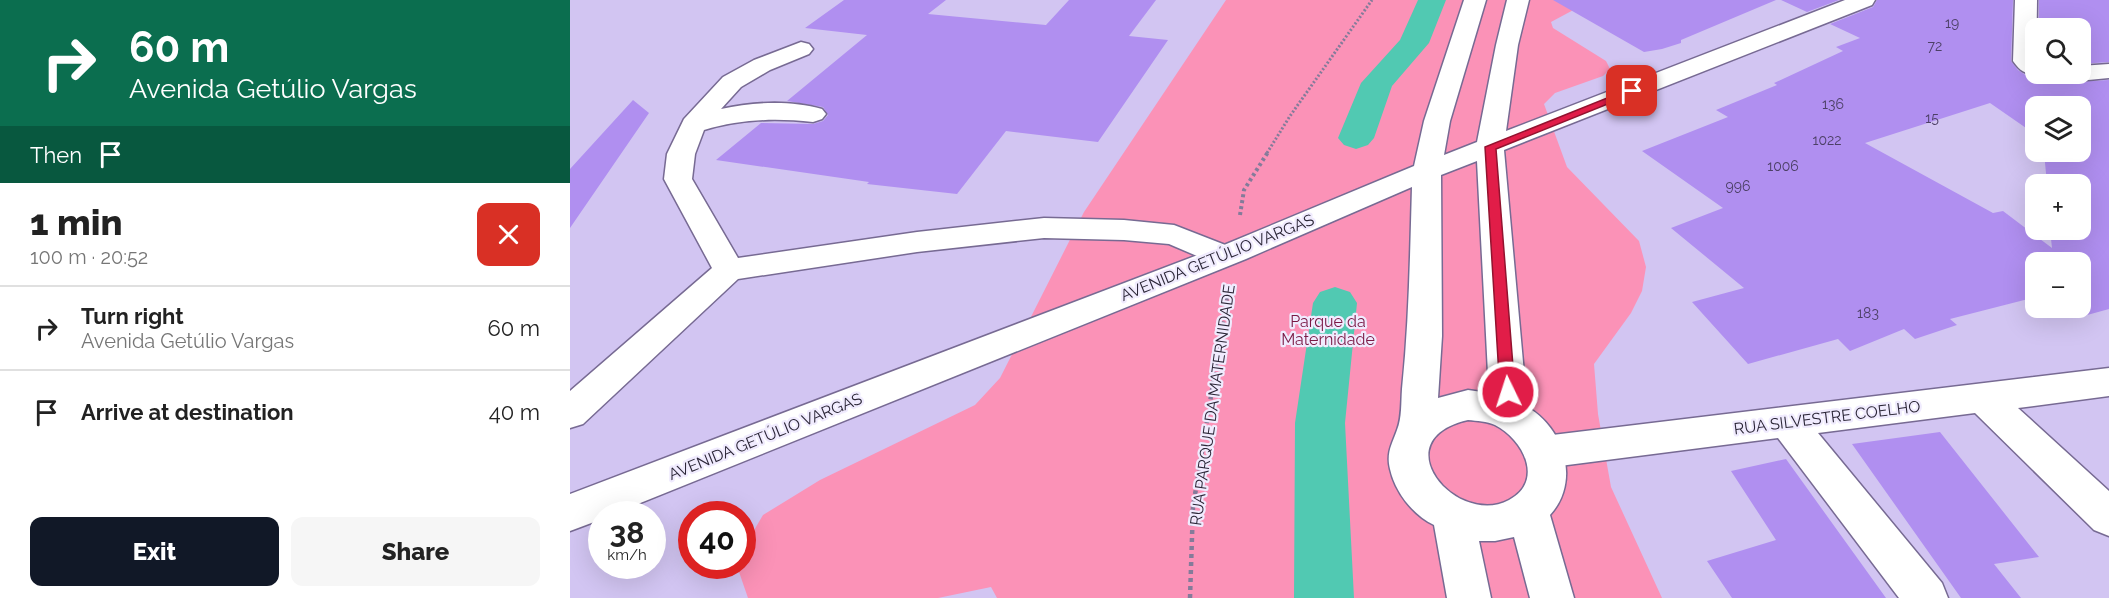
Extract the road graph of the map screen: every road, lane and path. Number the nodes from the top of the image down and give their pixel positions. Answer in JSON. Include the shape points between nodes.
{"nodes":[{"id":1,"x":1372,"y":0,"type":"edge"},
{"id":2,"x":1475,"y":0,"type":"edge"},
{"id":3,"x":1518,"y":0,"type":"edge"},
{"id":4,"x":1864,"y":0,"type":"edge"},
{"id":5,"x":2026,"y":0,"type":"edge"},
{"id":6,"x":2026,"y":18,"type":"edge"},
{"id":7,"x":801,"y":49,"type":"dead end"},
{"id":8,"x":2109,"y":71,"type":"edge"},
{"id":9,"x":2091,"y":73,"type":"edge"},
{"id":10,"x":813,"y":114,"type":"dead end"},
{"id":11,"x":693,"y":125,"type":"junction"},
{"id":12,"x":1490,"y":147,"type":"junction"},
{"id":13,"x":1427,"y":171,"type":"junction"},
{"id":14,"x":1229,"y":254,"type":"junction"},
{"id":15,"x":729,"y":270,"type":"junction"},
{"id":16,"x":2109,"y":382,"type":"edge"},
{"id":17,"x":1983,"y":399,"type":"junction"},
{"id":18,"x":570,"y":413,"type":"edge"},
{"id":19,"x":1509,"y":414,"type":"junction"},
{"id":20,"x":1786,"y":421,"type":"junction"},
{"id":21,"x":1417,"y":429,"type":"junction"},
{"id":22,"x":1544,"y":452,"type":"junction"},
{"id":23,"x":1528,"y":510,"type":"junction"},
{"id":24,"x":570,"y":513,"type":"edge"},
{"id":25,"x":1454,"y":517,"type":"junction"},
{"id":26,"x":2109,"y":517,"type":"edge"},
{"id":27,"x":1190,"y":598,"type":"edge"},
{"id":28,"x":1469,"y":598,"type":"edge"},
{"id":29,"x":1552,"y":598,"type":"edge"},
{"id":30,"x":1926,"y":598,"type":"edge"}],
"edges":[{"from":1,"to":14,"type":"path","name":"RUA PARQUE DA MATERNIDADE","via":[[1290,116],[1244,190]]},
{"from":2,"to":13,"type":"street","via":[[1437,121]]},
{"from":3,"to":12,"type":"street"},
{"from":4,"to":12,"type":"street","name":"AVENIDA GETÚLIO VARGAS"},
{"from":5,"to":6,"type":"street"},
{"from":7,"to":11,"type":"street","via":[[732,82]]},
{"from":8,"to":9,"type":"street"},
{"from":10,"to":11,"type":"street","via":[[752,110]]},
{"from":11,"to":15,"type":"street","via":[[681,154],[678,179]]},
{"from":12,"to":13,"type":"street","name":"AVENIDA GETÚLIO VARGAS"},
{"from":12,"to":19,"type":"street"},
{"from":13,"to":14,"type":"street","name":"AVENIDA GETÚLIO VARGAS"},
{"from":13,"to":21,"type":"street","via":[[1425,336]]},
{"from":14,"to":15,"type":"street","via":[[1174,235],[1044,228]]},
{"from":14,"to":24,"type":"street","name":"AVENIDA GETÚLIO VARGAS"},
{"from":14,"to":27,"type":"path","name":"RUA PARQUE DA MATERNIDADE","via":[[1193,507]]},
{"from":15,"to":18,"type":"street"},
{"from":16,"to":17,"type":"street","name":"RUA SILVESTRE COELHO"},
{"from":17,"to":20,"type":"street","name":"RUA SILVESTRE COELHO"},
{"from":17,"to":26,"type":"street"},
{"from":19,"to":21,"type":"street","via":[[1489,407],[1448,408]]},
{"from":19,"to":22,"type":"street","via":[[1536,437]]},
{"from":20,"to":22,"type":"street","name":"RUA SILVESTRE COELHO"},
{"from":20,"to":30,"type":"street"},
{"from":21,"to":25,"type":"street","via":[[1410,446],[1409,466],[1417,486],[1432,503]]},
{"from":22,"to":23,"type":"street","via":[[1547,483]]},
{"from":23,"to":25,"type":"street","via":[[1513,519],[1494,523]]},
{"from":23,"to":29,"type":"street"},
{"from":25,"to":28,"type":"street"}]}
